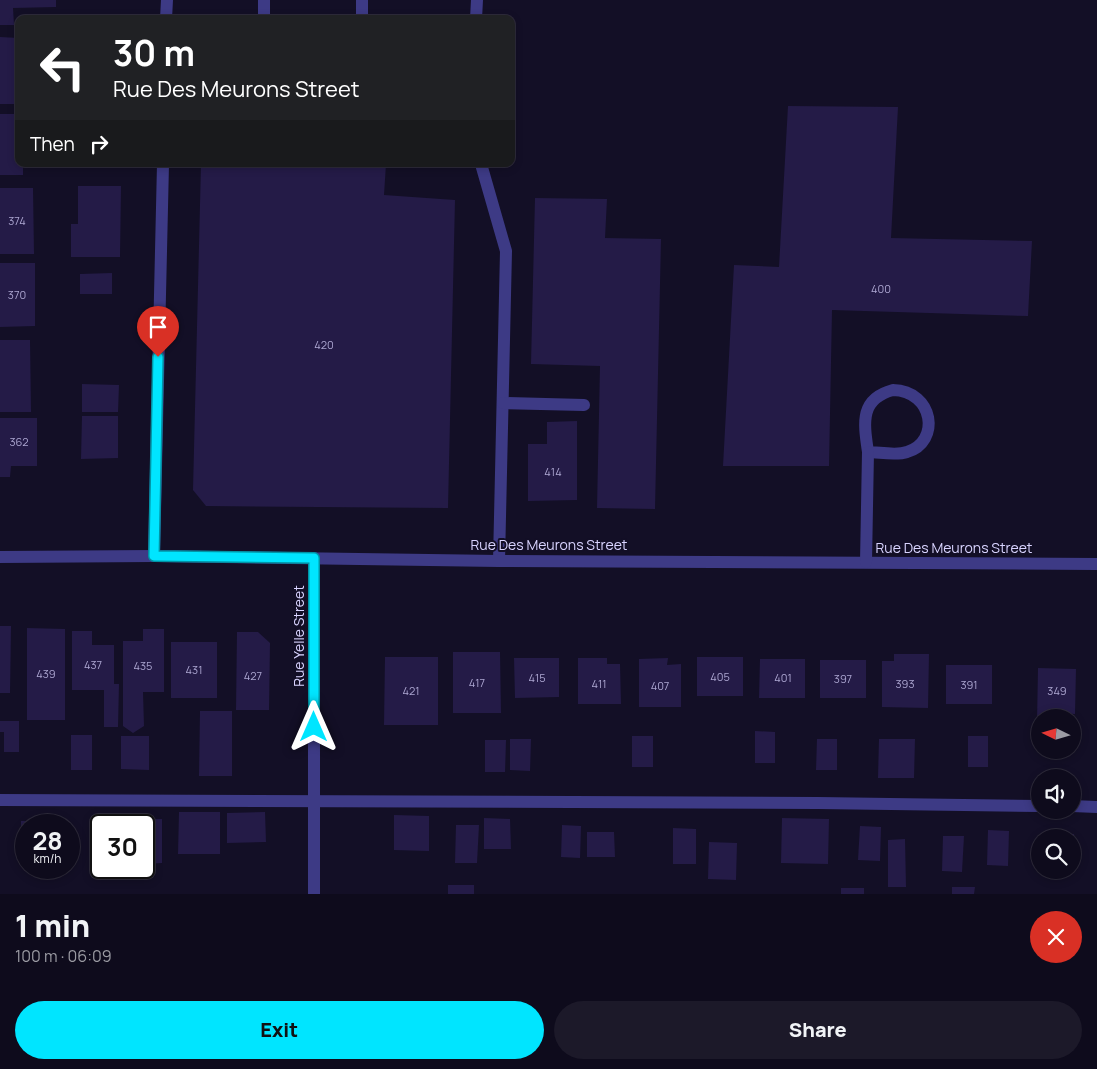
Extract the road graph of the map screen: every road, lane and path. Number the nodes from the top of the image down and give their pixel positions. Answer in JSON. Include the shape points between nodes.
{"nodes":[{"id":1,"x":167,"y":0,"type":"edge"},
{"id":2,"x":264,"y":0,"type":"edge"},
{"id":3,"x":362,"y":0,"type":"edge"},
{"id":4,"x":476,"y":0,"type":"edge"},
{"id":5,"x":166,"y":15,"type":"edge"},
{"id":6,"x":264,"y":15,"type":"edge"},
{"id":7,"x":362,"y":15,"type":"edge"},
{"id":8,"x":476,"y":15,"type":"edge"},
{"id":9,"x":163,"y":167,"type":"edge"},
{"id":10,"x":482,"y":167,"type":"edge"},
{"id":11,"x":503,"y":403,"type":"junction"},
{"id":12,"x":584,"y":405,"type":"dead end"},
{"id":13,"x":868,"y":452,"type":"junction"},
{"id":14,"x":154,"y":556,"type":"junction"},
{"id":15,"x":0,"y":557,"type":"edge"},
{"id":16,"x":314,"y":558,"type":"junction"},
{"id":17,"x":499,"y":560,"type":"junction"},
{"id":18,"x":866,"y":562,"type":"junction"},
{"id":19,"x":1097,"y":564,"type":"edge"},
{"id":20,"x":0,"y":800,"type":"edge"},
{"id":21,"x":314,"y":801,"type":"junction"},
{"id":22,"x":1031,"y":806,"type":"edge"},
{"id":23,"x":1081,"y":806,"type":"edge"},
{"id":24,"x":1097,"y":807,"type":"edge"},
{"id":25,"x":314,"y":894,"type":"edge"}],
"edges":[{"from":1,"to":5,"type":"street"},
{"from":2,"to":6,"type":"street"},
{"from":3,"to":7,"type":"street"},
{"from":4,"to":8,"type":"street"},
{"from":9,"to":14,"type":"street"},
{"from":10,"to":11,"type":"street","via":[[506,250]]},
{"from":11,"to":12,"type":"street"},
{"from":11,"to":17,"type":"street"},
{"from":13,"to":13,"type":"street","via":[[864,417],[874,399],[882,393],[903,390],[920,401],[929,420],[927,431],[915,448],[905,453]]},
{"from":13,"to":18,"type":"street"},
{"from":14,"to":15,"type":"street","name":"Rue Des Meurons Street"},
{"from":14,"to":16,"type":"street","name":"Rue Des Meurons Street"},
{"from":16,"to":17,"type":"street","name":"Rue Des Meurons Street"},
{"from":16,"to":21,"type":"street","name":"Rue Yelle Street"},
{"from":17,"to":18,"type":"street","name":"Rue Des Meurons Street"},
{"from":18,"to":19,"type":"street","name":"Rue Des Meurons Street"},
{"from":20,"to":21,"type":"street"},
{"from":21,"to":22,"type":"street"},
{"from":21,"to":25,"type":"street","name":"Rue Yelle Street"},
{"from":23,"to":24,"type":"street"}]}
